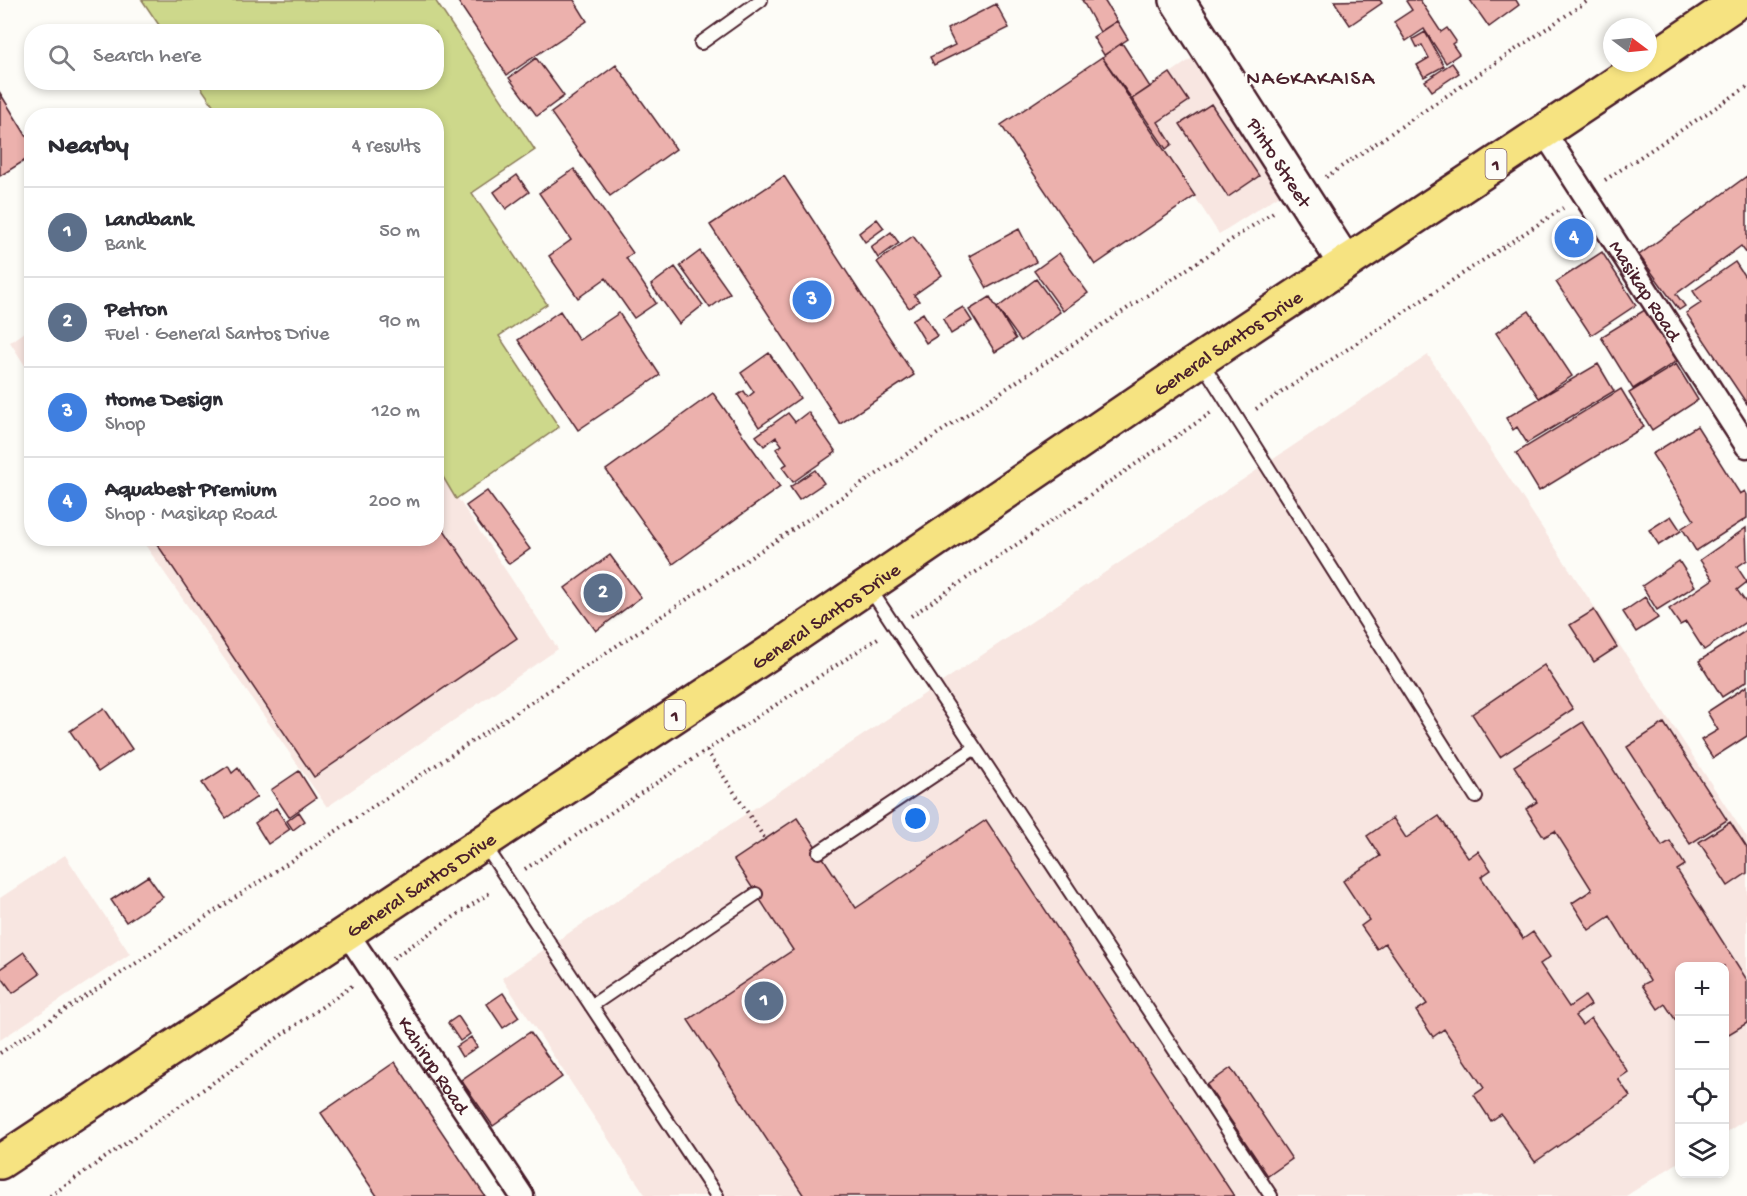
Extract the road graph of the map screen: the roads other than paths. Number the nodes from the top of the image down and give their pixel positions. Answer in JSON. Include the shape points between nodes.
{"nodes":[{"id":1,"x":761,"y":0,"type":"edge"},
{"id":2,"x":1178,"y":0,"type":"edge"},
{"id":3,"x":1740,"y":0,"type":"edge"},
{"id":4,"x":701,"y":43,"type":"dead end"},
{"id":5,"x":1657,"y":55,"type":"edge"},
{"id":6,"x":1632,"y":72,"type":"edge"},
{"id":7,"x":1544,"y":132,"type":"junction"},
{"id":8,"x":1346,"y":263,"type":"junction"},
{"id":9,"x":1200,"y":360,"type":"junction"},
{"id":10,"x":1747,"y":446,"type":"edge"},
{"id":11,"x":868,"y":586,"type":"junction"},
{"id":12,"x":975,"y":748,"type":"junction"},
{"id":13,"x":1476,"y":797,"type":"dead end"},
{"id":14,"x":483,"y":843,"type":"junction"},
{"id":15,"x":819,"y":852,"type":"dead end"},
{"id":16,"x":756,"y":894,"type":"dead end"},
{"id":17,"x":347,"y":933,"type":"junction"},
{"id":18,"x":591,"y":1006,"type":"junction"},
{"id":19,"x":0,"y":1162,"type":"edge"},
{"id":20,"x":522,"y":1196,"type":"edge"},
{"id":21,"x":717,"y":1196,"type":"edge"},
{"id":22,"x":1271,"y":1196,"type":"edge"}],
"edges":[{"from":1,"to":4,"type":"lane"},
{"from":2,"to":8,"type":"street","name":"Pinto Street"},
{"from":3,"to":5,"type":"highway","name":"General Santos Drive","number":"1"},
{"from":6,"to":7,"type":"highway","name":"General Santos Drive","number":"1"},
{"from":7,"to":8,"type":"highway","name":"General Santos Drive","number":"1"},
{"from":7,"to":10,"type":"street","name":"Masikap Road"},
{"from":8,"to":9,"type":"highway","name":"General Santos Drive","number":"1"},
{"from":9,"to":11,"type":"highway","name":"General Santos Drive","number":"1"},
{"from":9,"to":13,"type":"lane"},
{"from":11,"to":12,"type":"lane"},
{"from":11,"to":14,"type":"highway","name":"General Santos Drive","number":"1"},
{"from":12,"to":15,"type":"lane"},
{"from":12,"to":22,"type":"lane"},
{"from":14,"to":17,"type":"highway","name":"General Santos Drive","number":"1"},
{"from":14,"to":18,"type":"lane"},
{"from":16,"to":18,"type":"lane"},
{"from":17,"to":19,"type":"highway","name":"General Santos Drive","number":"1"},
{"from":17,"to":20,"type":"street","name":"Kahirup Road"},
{"from":18,"to":21,"type":"lane"}]}
